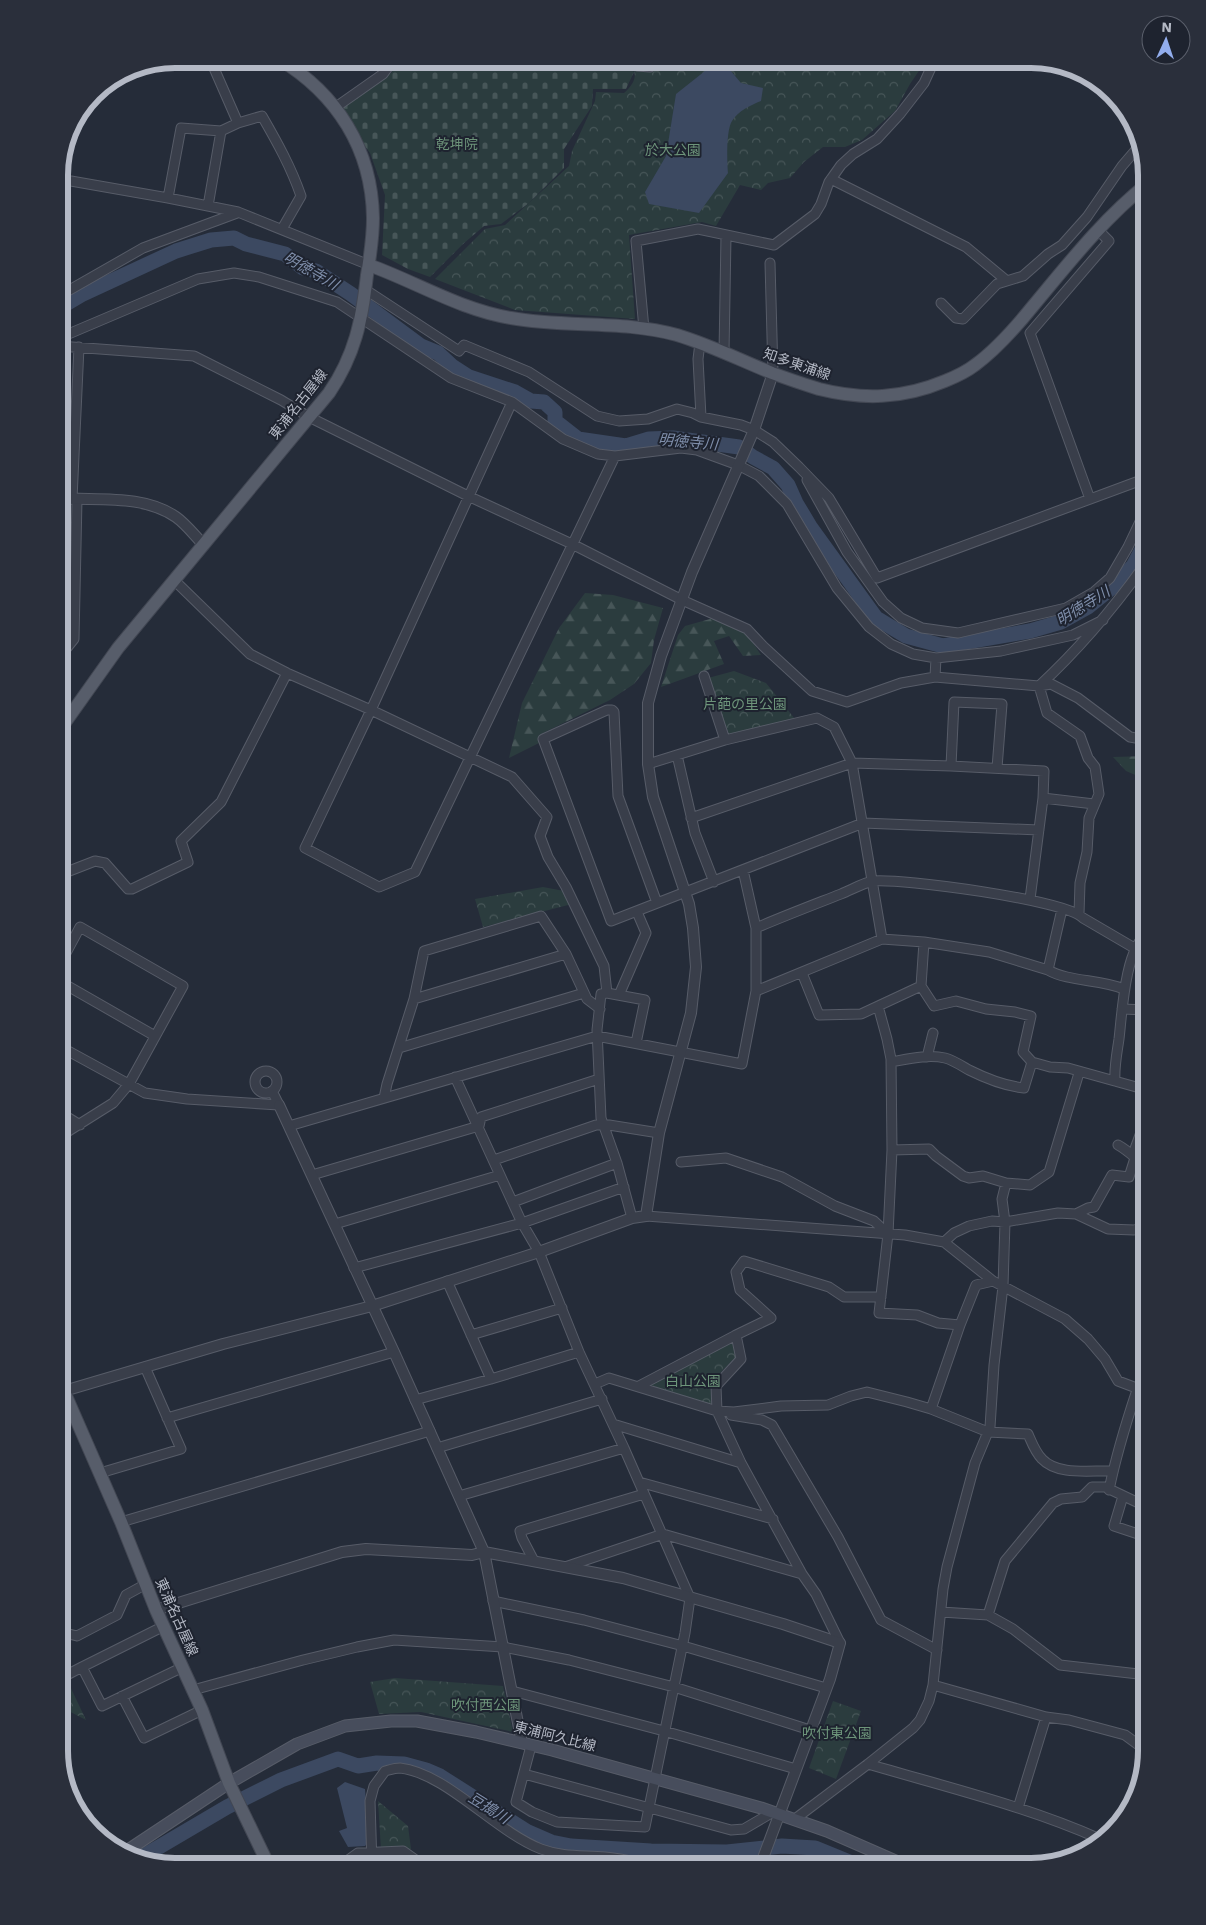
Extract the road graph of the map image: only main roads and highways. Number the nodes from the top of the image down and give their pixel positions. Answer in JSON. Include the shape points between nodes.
{"nodes":[{"id":1,"x":294,"y":68,"type":"edge"},
{"id":2,"x":1138,"y":193,"type":"edge"},
{"id":3,"x":369,"y":265,"type":"junction"},
{"id":4,"x":68,"y":717,"type":"edge"},
{"id":5,"x":68,"y":1402,"type":"edge"},
{"id":6,"x":230,"y":1783,"type":"junction"},
{"id":7,"x":131,"y":1848,"type":"edge"},
{"id":8,"x":265,"y":1857,"type":"edge"},
{"id":9,"x":886,"y":1858,"type":"edge"}],
"edges":[{"from":1,"to":3,"type":"main road","name":"東浦名古屋線","via":[[336,107],[363,158],[372,218]]},
{"from":2,"to":3,"type":"main road","name":"知多東浦線","via":[[1099,231],[1019,324],[975,366],[916,392],[887,397],[838,394],[675,335],[644,329],[538,323],[508,318],[457,302]]},
{"from":3,"to":4,"type":"main road","name":"東浦名古屋線","via":[[358,333],[338,379],[118,648]]},
{"from":5,"to":6,"type":"main road","name":"東浦名古屋線","via":[[202,1710]]},
{"from":6,"to":7,"type":"main road","name":"東浦阿久比線"},
{"from":6,"to":8,"type":"main road","name":"東浦名古屋線"},
{"from":6,"to":9,"type":"main road","name":"東浦阿久比線","via":[[298,1744],[330,1731],[366,1723],[417,1721],[468,1730],[655,1778],[794,1819]]}]}
